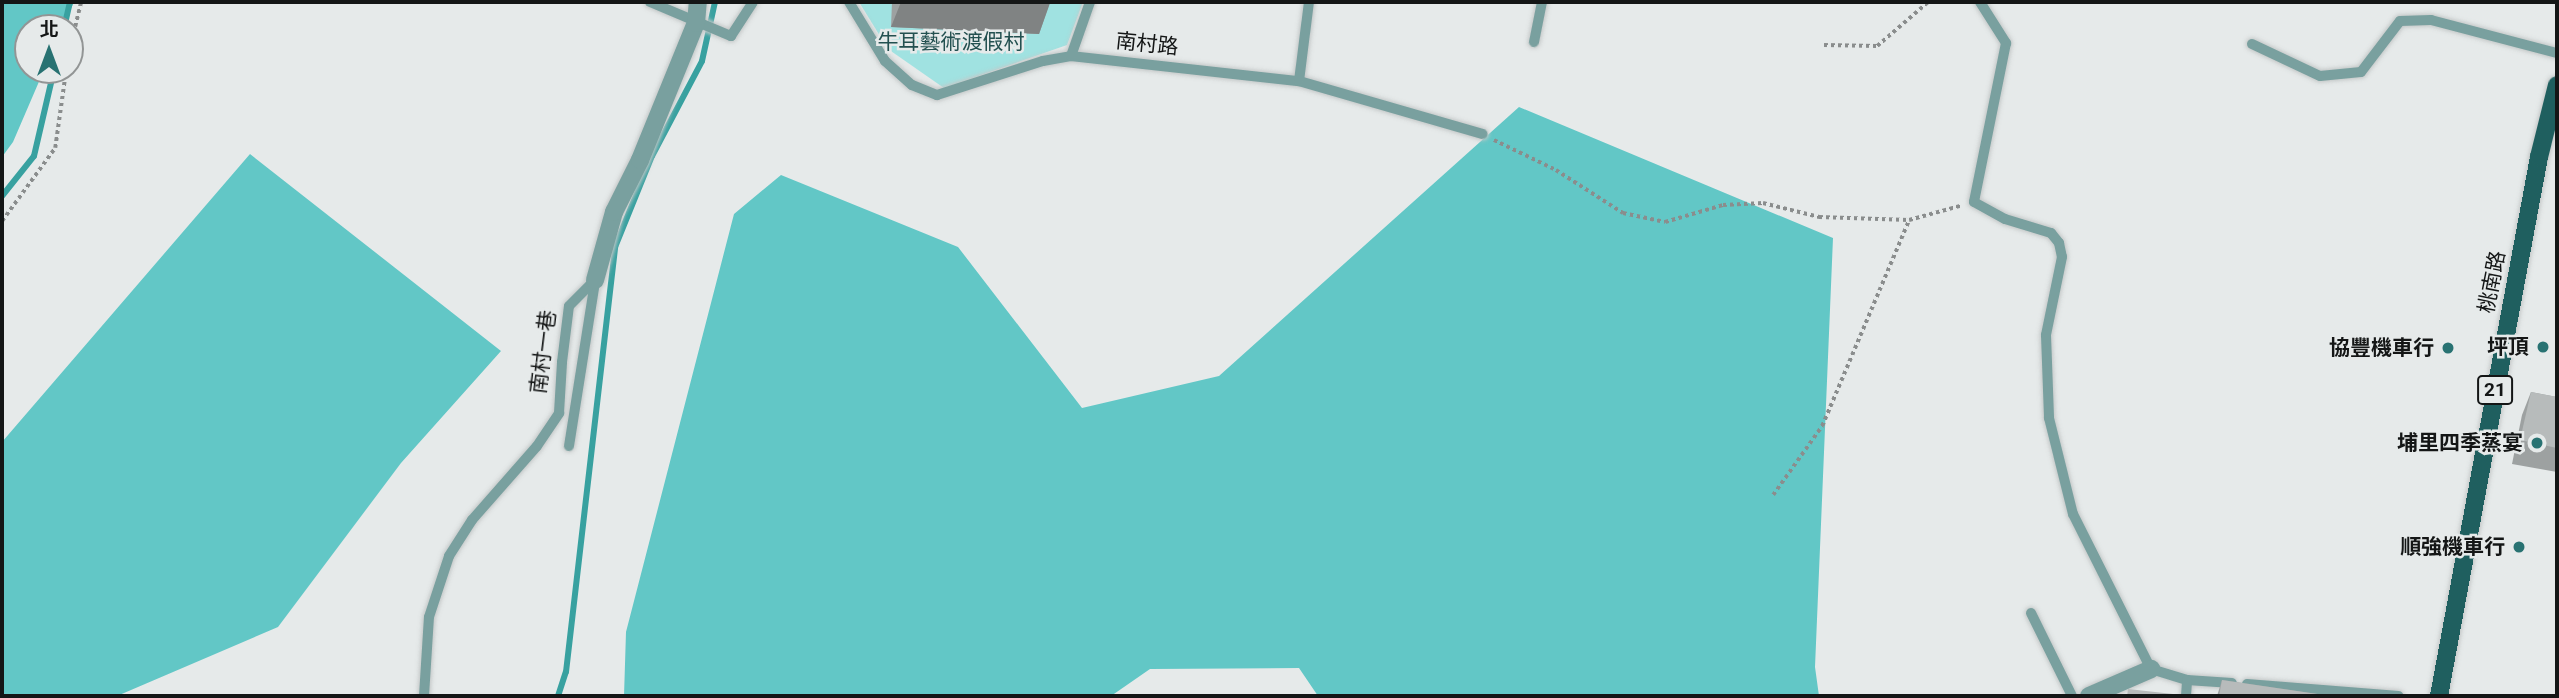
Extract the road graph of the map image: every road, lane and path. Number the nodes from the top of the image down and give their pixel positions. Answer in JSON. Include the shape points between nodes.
{"nodes":[{"id":1,"x":650,"y":2,"type":"edge"},
{"id":2,"x":698,"y":2,"type":"edge"},
{"id":3,"x":753,"y":2,"type":"edge"},
{"id":4,"x":849,"y":2,"type":"edge"},
{"id":5,"x":1090,"y":2,"type":"edge"},
{"id":6,"x":1309,"y":2,"type":"edge"},
{"id":7,"x":1542,"y":2,"type":"edge"},
{"id":8,"x":1928,"y":2,"type":"edge"},
{"id":9,"x":1980,"y":2,"type":"edge"},
{"id":10,"x":696,"y":23,"type":"junction"},
{"id":11,"x":1534,"y":42,"type":"dead end"},
{"id":12,"x":2252,"y":44,"type":"dead end"},
{"id":13,"x":1824,"y":45,"type":"dead end"},
{"id":14,"x":2557,"y":53,"type":"edge"},
{"id":15,"x":1070,"y":56,"type":"junction"},
{"id":16,"x":1299,"y":81,"type":"junction"},
{"id":17,"x":64,"y":84,"type":"edge"},
{"id":18,"x":2557,"y":85,"type":"edge"},
{"id":19,"x":1483,"y":134,"type":"joint"},
{"id":20,"x":1974,"y":202,"type":"junction"},
{"id":21,"x":1909,"y":220,"type":"junction"},
{"id":22,"x":2,"y":221,"type":"edge"},
{"id":23,"x":595,"y":280,"type":"junction"},
{"id":24,"x":569,"y":446,"type":"dead end"},
{"id":25,"x":1773,"y":495,"type":"dead end"},
{"id":26,"x":2031,"y":613,"type":"dead end"},
{"id":27,"x":2151,"y":669,"type":"junction"},
{"id":28,"x":2188,"y":680,"type":"junction"},
{"id":29,"x":2106,"y":692,"type":"edge"},
{"id":30,"x":424,"y":696,"type":"edge"},
{"id":31,"x":2072,"y":696,"type":"edge"},
{"id":32,"x":2089,"y":696,"type":"edge"},
{"id":33,"x":2186,"y":696,"type":"edge"},
{"id":34,"x":2399,"y":696,"type":"edge"},
{"id":35,"x":2439,"y":696,"type":"edge"}],
"edges":[{"from":1,"to":10,"type":"lane"},
{"from":2,"to":10,"type":"street","name":"南村一巷"},
{"from":3,"to":10,"type":"lane","via":[[731,36]]},
{"from":4,"to":15,"type":"lane","name":"南村路","via":[[885,61],[912,85],[937,95]]},
{"from":5,"to":15,"type":"lane"},
{"from":6,"to":16,"type":"lane"},
{"from":7,"to":11,"type":"lane"},
{"from":8,"to":13,"type":"path","via":[[1877,46]]},
{"from":9,"to":20,"type":"lane","via":[[2006,43]]},
{"from":10,"to":23,"type":"street","name":"南村一巷","via":[[614,212]]},
{"from":12,"to":14,"type":"lane","via":[[2320,76],[2361,72],[2400,21],[2431,20]]},
{"from":15,"to":16,"type":"lane","name":"南村路"},
{"from":16,"to":19,"type":"lane","name":"南村路"},
{"from":17,"to":22,"type":"path","via":[[55,148]]},
{"from":18,"to":35,"type":"main road","name":"桃南路","number":"21","via":[[2539,157]]},
{"from":19,"to":21,"type":"path","via":[[1556,170],[1623,212],[1665,222],[1723,205],[1763,203],[1819,217]]},
{"from":20,"to":21,"type":"path"},
{"from":20,"to":27,"type":"lane","via":[[2005,219],[2051,233],[2059,243],[2062,257],[2046,335],[2049,418],[2073,513]]},
{"from":21,"to":25,"type":"path","via":[[1822,426]]},
{"from":23,"to":24,"type":"lane"},
{"from":23,"to":30,"type":"lane","name":"南村一巷","via":[[569,306],[559,413],[537,446],[472,520],[449,556],[429,617]]},
{"from":26,"to":31,"type":"lane"},
{"from":27,"to":28,"type":"lane"},
{"from":27,"to":29,"type":"street"},
{"from":28,"to":33,"type":"lane"},
{"from":28,"to":34,"type":"lane"},
{"from":29,"to":32,"type":"street"}]}
